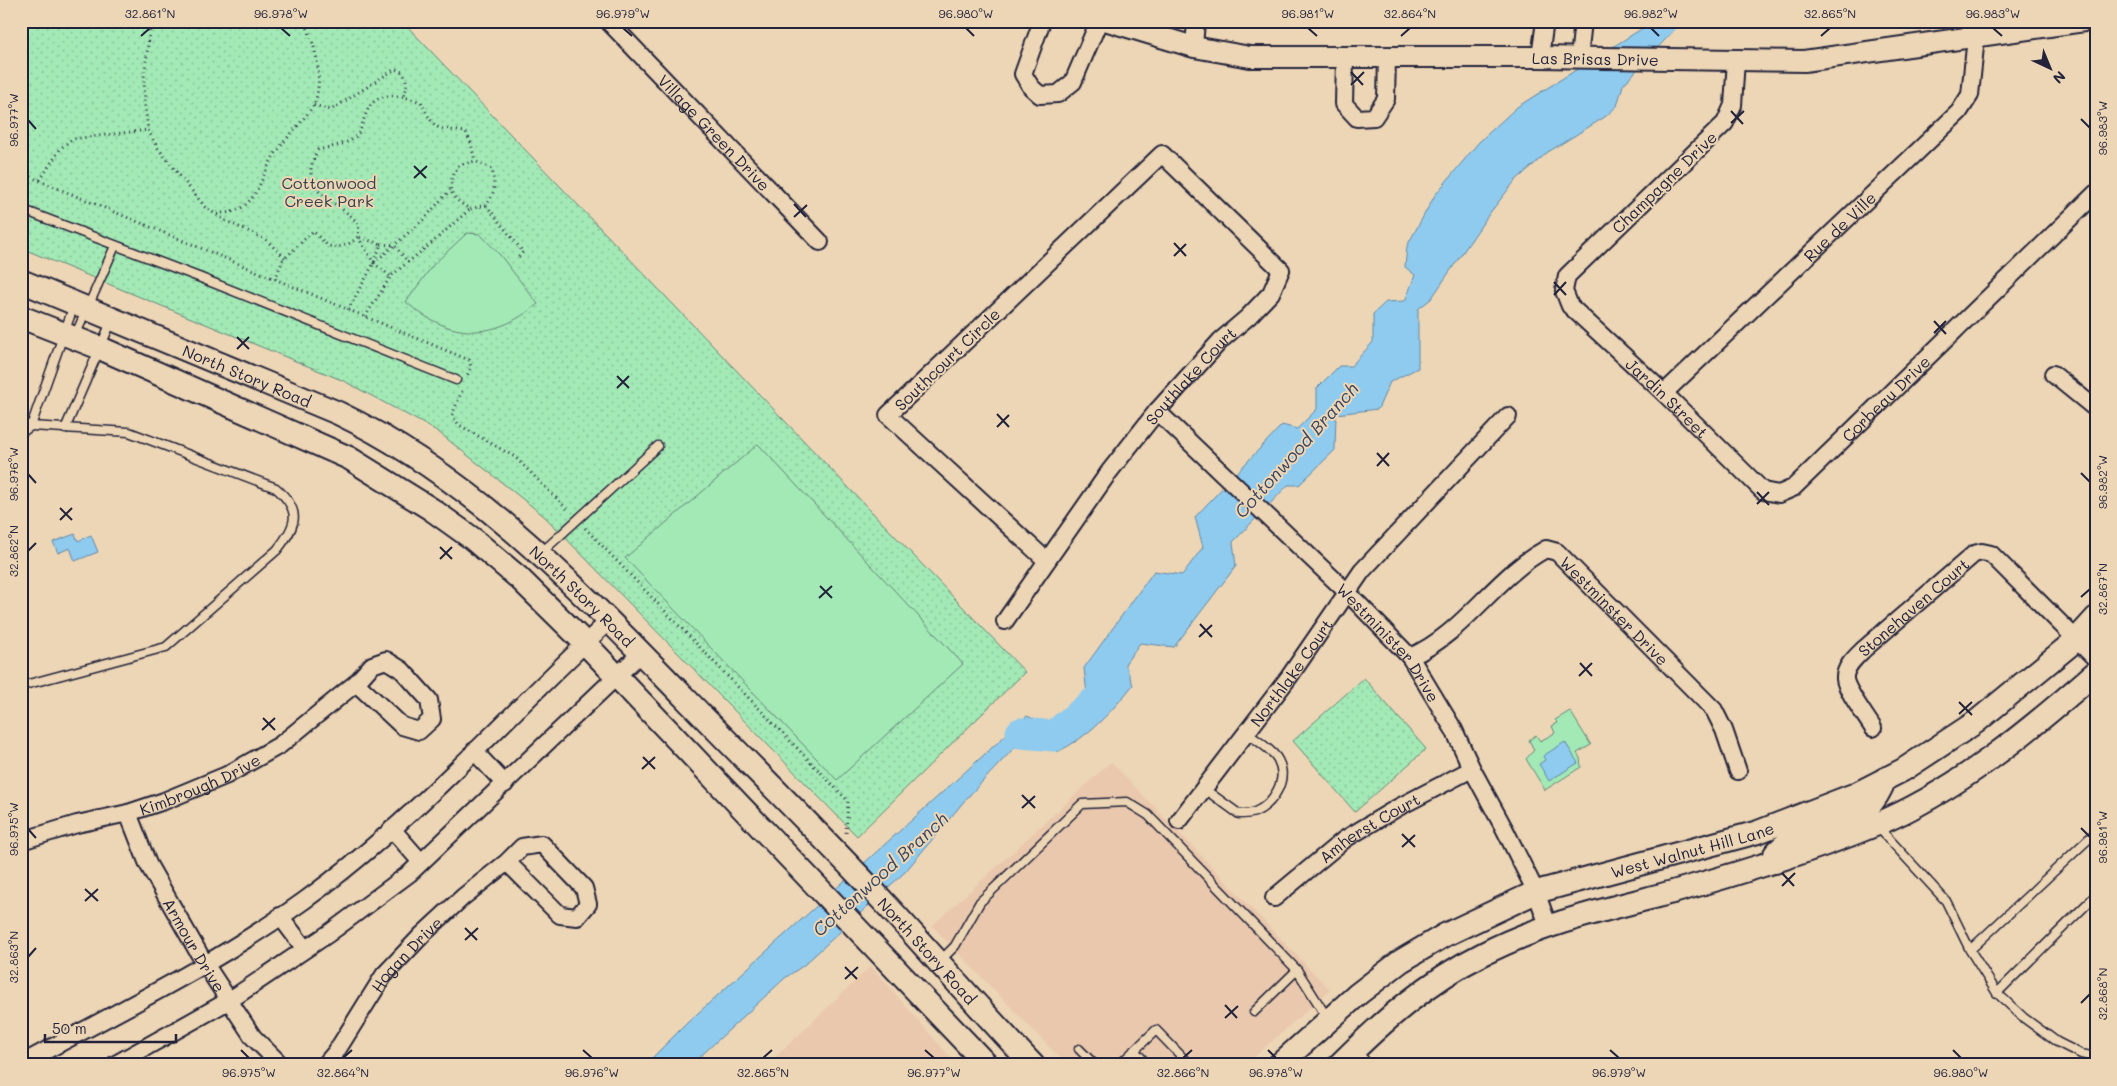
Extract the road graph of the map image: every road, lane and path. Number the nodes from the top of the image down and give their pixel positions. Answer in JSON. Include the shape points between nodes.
{"nodes":[{"id":1,"x":151,"y":21,"type":"edge"},
{"id":2,"x":304,"y":21,"type":"edge"},
{"id":3,"x":608,"y":21,"type":"edge"},
{"id":4,"x":1042,"y":21,"type":"edge"},
{"id":5,"x":1099,"y":21,"type":"edge"},
{"id":6,"x":1108,"y":21,"type":"edge"},
{"id":7,"x":1196,"y":21,"type":"edge"},
{"id":8,"x":1545,"y":21,"type":"edge"},
{"id":9,"x":1583,"y":21,"type":"edge"},
{"id":10,"x":2084,"y":21,"type":"edge"},
{"id":11,"x":1149,"y":27,"type":"edge"},
{"id":12,"x":1976,"y":37,"type":"junction"},
{"id":13,"x":1194,"y":47,"type":"junction"},
{"id":14,"x":1540,"y":57,"type":"junction"},
{"id":15,"x":1345,"y":58,"type":"junction"},
{"id":16,"x":1387,"y":58,"type":"junction"},
{"id":17,"x":1579,"y":58,"type":"junction"},
{"id":18,"x":1736,"y":60,"type":"junction"},
{"id":19,"x":404,"y":96,"type":"junction"},
{"id":20,"x":314,"y":105,"type":"junction"},
{"id":21,"x":148,"y":130,"type":"junction"},
{"id":22,"x":1162,"y":154,"type":"joint"},
{"id":23,"x":475,"y":160,"type":"junction"},
{"id":24,"x":21,"y":173,"type":"edge"},
{"id":25,"x":40,"y":180,"type":"junction"},
{"id":26,"x":450,"y":190,"type":"junction"},
{"id":27,"x":2096,"y":193,"type":"edge"},
{"id":28,"x":486,"y":204,"type":"junction"},
{"id":29,"x":21,"y":209,"type":"edge"},
{"id":30,"x":470,"y":209,"type":"junction"},
{"id":31,"x":216,"y":214,"type":"junction"},
{"id":32,"x":358,"y":237,"type":"junction"},
{"id":33,"x":820,"y":242,"type":"dead end"},
{"id":34,"x":381,"y":244,"type":"junction"},
{"id":35,"x":114,"y":246,"type":"junction"},
{"id":36,"x":394,"y":246,"type":"junction"},
{"id":37,"x":285,"y":258,"type":"junction"},
{"id":38,"x":517,"y":259,"type":"dead end"},
{"id":39,"x":408,"y":262,"type":"junction"},
{"id":40,"x":374,"y":263,"type":"junction"},
{"id":41,"x":390,"y":276,"type":"junction"},
{"id":42,"x":274,"y":280,"type":"junction"},
{"id":43,"x":21,"y":281,"type":"edge"},
{"id":44,"x":1564,"y":291,"type":"joint"},
{"id":45,"x":81,"y":306,"type":"junction"},
{"id":46,"x":348,"y":310,"type":"junction"},
{"id":47,"x":21,"y":317,"type":"edge"},
{"id":48,"x":365,"y":317,"type":"junction"},
{"id":49,"x":112,"y":319,"type":"junction"},
{"id":50,"x":69,"y":336,"type":"junction"},
{"id":51,"x":100,"y":348,"type":"junction"},
{"id":52,"x":2053,"y":374,"type":"dead end"},
{"id":53,"x":456,"y":380,"type":"dead end"},
{"id":54,"x":1664,"y":393,"type":"junction"},
{"id":55,"x":2096,"y":409,"type":"edge"},
{"id":56,"x":1157,"y":411,"type":"junction"},
{"id":57,"x":1508,"y":416,"type":"dead end"},
{"id":58,"x":21,"y":422,"type":"edge"},
{"id":59,"x":31,"y":426,"type":"junction"},
{"id":60,"x":65,"y":429,"type":"junction"},
{"id":61,"x":21,"y":433,"type":"edge"},
{"id":62,"x":658,"y":446,"type":"dead end"},
{"id":63,"x":1779,"y":494,"type":"joint"},
{"id":64,"x":577,"y":520,"type":"junction"},
{"id":65,"x":540,"y":554,"type":"junction"},
{"id":66,"x":1047,"y":561,"type":"junction"},
{"id":67,"x":519,"y":578,"type":"junction"},
{"id":68,"x":1348,"y":593,"type":"junction"},
{"id":69,"x":2096,"y":618,"type":"edge"},
{"id":70,"x":610,"y":620,"type":"junction"},
{"id":71,"x":1005,"y":621,"type":"dead end"},
{"id":72,"x":2076,"y":640,"type":"junction"},
{"id":73,"x":585,"y":643,"type":"junction"},
{"id":74,"x":641,"y":652,"type":"junction"},
{"id":75,"x":1410,"y":657,"type":"junction"},
{"id":76,"x":2096,"y":659,"type":"edge"},
{"id":77,"x":2096,"y":672,"type":"edge"},
{"id":78,"x":616,"y":675,"type":"junction"},
{"id":79,"x":356,"y":683,"type":"junction"},
{"id":80,"x":21,"y":686,"type":"edge"},
{"id":81,"x":1873,"y":728,"type":"dead end"},
{"id":82,"x":1245,"y":732,"type":"junction"},
{"id":83,"x":474,"y":750,"type":"junction"},
{"id":84,"x":1472,"y":769,"type":"junction"},
{"id":85,"x":1738,"y":771,"type":"dead end"},
{"id":86,"x":1885,"y":779,"type":"junction"},
{"id":87,"x":504,"y":784,"type":"junction"},
{"id":88,"x":1202,"y":788,"type":"junction"},
{"id":89,"x":128,"y":813,"type":"junction"},
{"id":90,"x":1179,"y":821,"type":"dead end"},
{"id":91,"x":1876,"y":824,"type":"junction"},
{"id":92,"x":392,"y":829,"type":"junction"},
{"id":93,"x":2096,"y":832,"type":"edge"},
{"id":94,"x":846,"y":836,"type":"dead end"},
{"id":95,"x":21,"y":841,"type":"edge"},
{"id":96,"x":421,"y":862,"type":"junction"},
{"id":97,"x":507,"y":862,"type":"junction"},
{"id":98,"x":1775,"y":862,"type":"junction"},
{"id":99,"x":1536,"y":892,"type":"junction"},
{"id":100,"x":2096,"y":895,"type":"edge"},
{"id":101,"x":1274,"y":898,"type":"dead end"},
{"id":102,"x":280,"y":916,"type":"junction"},
{"id":103,"x":1548,"y":925,"type":"junction"},
{"id":104,"x":306,"y":949,"type":"junction"},
{"id":105,"x":1970,"y":950,"type":"junction"},
{"id":106,"x":939,"y":962,"type":"junction"},
{"id":107,"x":205,"y":964,"type":"junction"},
{"id":108,"x":1297,"y":970,"type":"junction"},
{"id":109,"x":1997,"y":993,"type":"junction"},
{"id":110,"x":230,"y":1000,"type":"junction"},
{"id":111,"x":1254,"y":1012,"type":"dead end"},
{"id":112,"x":1329,"y":1020,"type":"junction"},
{"id":113,"x":1010,"y":1042,"type":"junction"},
{"id":114,"x":1079,"y":1049,"type":"dead end"},
{"id":115,"x":1134,"y":1050,"type":"junction"},
{"id":116,"x":2096,"y":1057,"type":"edge"},
{"id":117,"x":1354,"y":1060,"type":"edge"},
{"id":118,"x":1145,"y":1062,"type":"dead end"},
{"id":119,"x":1090,"y":1063,"type":"edge"},
{"id":120,"x":21,"y":1064,"type":"edge"},
{"id":121,"x":987,"y":1064,"type":"edge"},
{"id":122,"x":114,"y":1065,"type":"edge"},
{"id":123,"x":281,"y":1065,"type":"edge"},
{"id":124,"x":325,"y":1065,"type":"edge"},
{"id":125,"x":1032,"y":1065,"type":"edge"},
{"id":126,"x":1119,"y":1065,"type":"edge"},
{"id":127,"x":1190,"y":1065,"type":"edge"},
{"id":128,"x":1279,"y":1065,"type":"edge"}],
"edges":[{"from":1,"to":21,"type":"path","via":[[144,77]]},
{"from":2,"to":20,"type":"path","via":[[317,64],[318,94]]},
{"from":3,"to":33,"type":"street","name":"Village Green Drive"},
{"from":4,"to":5,"type":"street","via":[[1024,74],[1040,95],[1058,94],[1072,82]]},
{"from":6,"to":11,"type":"street","name":"Las Brisas Drive"},
{"from":7,"to":13,"type":"street"},
{"from":8,"to":14,"type":"street"},
{"from":9,"to":17,"type":"street"},
{"from":10,"to":12,"type":"street","name":"Las Brisas Drive"},
{"from":11,"to":13,"type":"street","name":"Las Brisas Drive"},
{"from":12,"to":18,"type":"street","name":"Las Brisas Drive","via":[[1804,61]]},
{"from":12,"to":54,"type":"street","name":"Rue de Ville","via":[[1970,95],[1959,112]]},
{"from":13,"to":15,"type":"street","name":"Las Brisas Drive","via":[[1250,56]]},
{"from":14,"to":16,"type":"street","name":"Las Brisas Drive"},
{"from":14,"to":17,"type":"street","name":"Las Brisas Drive"},
{"from":15,"to":16,"type":"street","name":"Las Brisas Drive"},
{"from":15,"to":16,"type":"street","via":[[1344,104],[1357,118],[1374,117],[1386,99]]},
{"from":17,"to":18,"type":"street","name":"Las Brisas Drive"},
{"from":18,"to":44,"type":"street","name":"Champagne Drive","via":[[1733,105],[1725,123],[1567,276]]},
{"from":19,"to":20,"type":"path","via":[[406,77],[394,69],[331,110]]},
{"from":19,"to":23,"type":"path","via":[[421,102],[439,129],[466,132]]},
{"from":19,"to":32,"type":"path","via":[[380,98],[370,104],[362,128],[355,137],[318,150],[312,161],[311,174],[317,190],[351,215],[359,226]]},
{"from":20,"to":31,"type":"path","via":[[268,166],[253,199],[226,214]]},
{"from":21,"to":25,"type":"path","via":[[72,139],[61,148]]},
{"from":21,"to":31,"type":"path","via":[[181,179],[205,207]]},
{"from":22,"to":56,"type":"street","name":"Southlake Court","via":[[1281,270],[1271,293],[1221,340]]},
{"from":22,"to":66,"type":"street","name":"Southcourt Circle","via":[[888,415]]},
{"from":23,"to":26,"type":"path","via":[[458,165],[450,178]]},
{"from":23,"to":28,"type":"path","via":[[492,169],[493,196]]},
{"from":24,"to":25,"type":"path"},
{"from":25,"to":42,"type":"path"},
{"from":26,"to":30,"type":"path","via":[[456,202]]},
{"from":26,"to":36,"type":"path"},
{"from":27,"to":63,"type":"street","name":"Corbeau Drive","via":[[1793,488]]},
{"from":28,"to":30,"type":"path"},
{"from":28,"to":38,"type":"path","via":[[523,252]]},
{"from":29,"to":35,"type":"lane"},
{"from":30,"to":39,"type":"path"},
{"from":31,"to":37,"type":"path","via":[[265,239]]},
{"from":32,"to":34,"type":"path"},
{"from":32,"to":37,"type":"path","via":[[340,248],[328,246],[313,231]]},
{"from":32,"to":40,"type":"path"},
{"from":34,"to":36,"type":"path"},
{"from":34,"to":40,"type":"path"},
{"from":35,"to":45,"type":"lane"},
{"from":35,"to":53,"type":"lane"},
{"from":36,"to":39,"type":"path"},
{"from":36,"to":40,"type":"path"},
{"from":37,"to":42,"type":"path"},
{"from":39,"to":41,"type":"path"},
{"from":40,"to":41,"type":"path"},
{"from":40,"to":46,"type":"path"},
{"from":41,"to":48,"type":"path"},
{"from":42,"to":46,"type":"path"},
{"from":43,"to":45,"type":"main road","name":"North Story Road"},
{"from":44,"to":54,"type":"street","name":"Jardin Street","via":[[1570,306]]},
{"from":45,"to":49,"type":"main road","name":"North Story Road"},
{"from":45,"to":50,"type":"lane"},
{"from":45,"to":50,"type":"lane"},
{"from":46,"to":48,"type":"path"},
{"from":47,"to":50,"type":"main road","name":"North Story Road"},
{"from":48,"to":64,"type":"path","via":[[469,360],[471,367],[452,415],[459,425],[515,457]]},
{"from":49,"to":51,"type":"lane"},
{"from":49,"to":65,"type":"main road","name":"North Story Road","via":[[367,427],[490,510]]},
{"from":50,"to":51,"type":"main road","name":"North Story Road"},
{"from":50,"to":59,"type":"lane"},
{"from":51,"to":60,"type":"lane"},
{"from":51,"to":67,"type":"main road","name":"North Story Road","via":[[349,458],[438,514]]},
{"from":52,"to":55,"type":"street"},
{"from":54,"to":63,"type":"street","name":"Jardin Street","via":[[1764,491]]},
{"from":56,"to":66,"type":"street","name":"Southlake Court"},
{"from":56,"to":68,"type":"street","name":"Westminister Drive"},
{"from":57,"to":68,"type":"street","name":"Northlake Court","via":[[1362,571]]},
{"from":58,"to":59,"type":"lane"},
{"from":59,"to":60,"type":"lane"},
{"from":59,"to":61,"type":"lane"},
{"from":60,"to":80,"type":"lane","via":[[130,432],[276,488],[288,499],[294,514],[290,533],[277,550],[166,647]]},
{"from":62,"to":64,"type":"lane"},
{"from":64,"to":65,"type":"lane"},
{"from":64,"to":94,"type":"path","via":[[848,801]]},
{"from":65,"to":67,"type":"main road"},
{"from":65,"to":70,"type":"main road","name":"North Story Road"},
{"from":66,"to":71,"type":"street","name":"Southlake Court"},
{"from":67,"to":73,"type":"main road","name":"North Story Road"},
{"from":68,"to":75,"type":"street","name":"Westminister Drive"},
{"from":68,"to":82,"type":"street","name":"Northlake Court","via":[[1289,677]]},
{"from":69,"to":72,"type":"main road","name":"West Walnut Hill Lane"},
{"from":70,"to":73,"type":"street"},
{"from":70,"to":74,"type":"main road","name":"North Story Road"},
{"from":72,"to":76,"type":"street","name":"Stonehaven Court"},
{"from":72,"to":81,"type":"street","name":"Stonehaven Court","via":[[1991,554],[1974,554],[1864,648],[1849,665],[1845,679]]},
{"from":72,"to":86,"type":"main road","name":"West Walnut Hill Lane","via":[[1976,722]]},
{"from":73,"to":78,"type":"main road","name":"North Story Road"},
{"from":73,"to":83,"type":"street"},
{"from":74,"to":78,"type":"street"},
{"from":74,"to":106,"type":"main road","name":"North Story Road"},
{"from":75,"to":84,"type":"street","name":"Westminister Drive","via":[[1454,730]]},
{"from":75,"to":85,"type":"street","name":"Westminster Drive","via":[[1456,625],[1530,557],[1546,549],[1557,552],[1714,710]]},
{"from":77,"to":91,"type":"main road","via":[[2040,722],[1995,754],[1923,800]]},
{"from":78,"to":87,"type":"street"},
{"from":78,"to":121,"type":"main road","name":"North Story Road"},
{"from":79,"to":79,"type":"street","name":"Kimbrough Drive","via":[[402,726],[419,731],[432,719],[429,700],[402,670],[386,660],[372,665]]},
{"from":79,"to":89,"type":"street","name":"Kimbrough Drive","via":[[280,745],[227,775]]},
{"from":82,"to":88,"type":"street","name":"Northlake Court"},
{"from":82,"to":88,"type":"lane","via":[[1278,759],[1282,775],[1279,789],[1254,812],[1239,814]]},
{"from":83,"to":87,"type":"street"},
{"from":83,"to":92,"type":"street"},
{"from":84,"to":99,"type":"street","name":"Westminister Drive"},
{"from":84,"to":101,"type":"street","name":"Amherst Court","via":[[1345,839]]},
{"from":86,"to":98,"type":"main road","via":[[1878,796],[1868,807],[1790,840],[1775,854]]},
{"from":86,"to":99,"type":"main road","name":"West Walnut Hill Lane","via":[[1856,794],[1758,832]]},
{"from":87,"to":96,"type":"street"},
{"from":88,"to":90,"type":"street","name":"Northlake Court"},
{"from":89,"to":95,"type":"street","name":"Kimbrough Drive"},
{"from":89,"to":107,"type":"street","name":"Armour Drive","via":[[148,864]]},
{"from":91,"to":98,"type":"main road"},
{"from":91,"to":105,"type":"lane","via":[[1946,901]]},
{"from":92,"to":96,"type":"street"},
{"from":92,"to":102,"type":"street","via":[[305,900]]},
{"from":93,"to":105,"type":"lane"},
{"from":96,"to":104,"type":"street"},
{"from":97,"to":97,"type":"street","name":"Hogan Drive","via":[[560,916],[577,917],[588,904],[584,888],[542,844],[522,847]]},
{"from":97,"to":124,"type":"street","name":"Hogan Drive","via":[[422,934],[384,975]]},
{"from":98,"to":103,"type":"main road"},
{"from":99,"to":103,"type":"street","name":"Westminister Drive"},
{"from":99,"to":112,"type":"main road","name":"West Walnut Hill Lane","via":[[1445,935],[1408,957]]},
{"from":100,"to":109,"type":"lane"},
{"from":102,"to":104,"type":"street"},
{"from":102,"to":107,"type":"street"},
{"from":103,"to":117,"type":"main road","via":[[1483,954],[1436,981],[1395,1012]]},
{"from":104,"to":110,"type":"street"},
{"from":105,"to":109,"type":"lane"},
{"from":106,"to":108,"type":"lane","via":[[955,946],[980,902],[1082,804],[1127,802],[1148,815]]},
{"from":106,"to":113,"type":"main road","name":"North Story Road"},
{"from":107,"to":110,"type":"street","name":"Armour Drive"},
{"from":107,"to":120,"type":"street"},
{"from":108,"to":111,"type":"lane"},
{"from":108,"to":112,"type":"lane"},
{"from":109,"to":116,"type":"lane","via":[[2057,1042],[2081,1054]]},
{"from":110,"to":122,"type":"street"},
{"from":110,"to":123,"type":"street","name":"Armour Drive","via":[[253,1037]]},
{"from":112,"to":128,"type":"main road","name":"West Walnut Hill Lane"},
{"from":113,"to":121,"type":"main road"},
{"from":113,"to":125,"type":"main road","name":"North Story Road"},
{"from":114,"to":119,"type":"lane"},
{"from":115,"to":118,"type":"lane"},
{"from":115,"to":126,"type":"lane"},
{"from":115,"to":127,"type":"lane","via":[[1156,1030]]}]}
